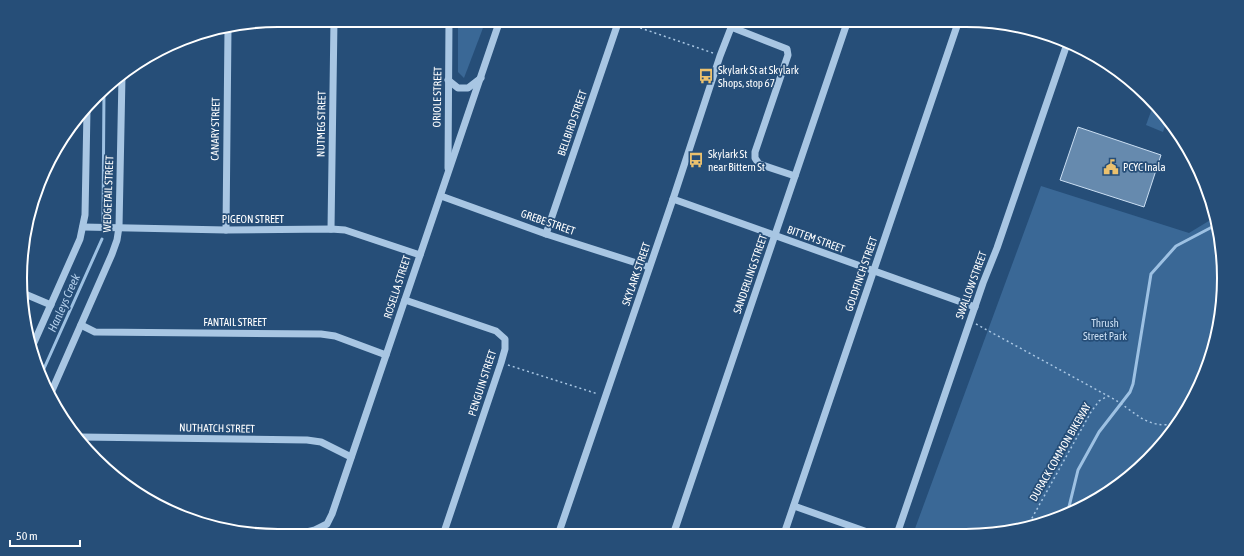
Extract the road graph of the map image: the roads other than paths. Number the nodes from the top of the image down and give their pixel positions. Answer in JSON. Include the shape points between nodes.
{"nodes":[{"id":1,"x":334,"y":27,"type":"edge"},
{"id":2,"x":449,"y":27,"type":"edge"},
{"id":3,"x":498,"y":27,"type":"edge"},
{"id":4,"x":617,"y":27,"type":"edge"},
{"id":5,"x":731,"y":27,"type":"edge"},
{"id":6,"x":739,"y":27,"type":"edge"},
{"id":7,"x":846,"y":27,"type":"edge"},
{"id":8,"x":957,"y":27,"type":"edge"},
{"id":9,"x":228,"y":32,"type":"edge"},
{"id":10,"x":1066,"y":48,"type":"edge"},
{"id":11,"x":481,"y":78,"type":"junction"},
{"id":12,"x":448,"y":80,"type":"junction"},
{"id":13,"x":122,"y":82,"type":"edge"},
{"id":14,"x":87,"y":115,"type":"edge"},
{"id":15,"x":448,"y":174,"type":"junction"},
{"id":16,"x":795,"y":176,"type":"junction"},
{"id":17,"x":441,"y":196,"type":"junction"},
{"id":18,"x":673,"y":199,"type":"junction"},
{"id":19,"x":83,"y":227,"type":"junction"},
{"id":20,"x":119,"y":227,"type":"junction"},
{"id":21,"x":331,"y":229,"type":"junction"},
{"id":22,"x":226,"y":230,"type":"junction"},
{"id":23,"x":546,"y":234,"type":"junction"},
{"id":24,"x":774,"y":236,"type":"junction"},
{"id":25,"x":420,"y":255,"type":"junction"},
{"id":26,"x":649,"y":267,"type":"junction"},
{"id":27,"x":874,"y":272,"type":"junction"},
{"id":28,"x":28,"y":295,"type":"edge"},
{"id":29,"x":405,"y":300,"type":"junction"},
{"id":30,"x":50,"y":305,"type":"junction"},
{"id":31,"x":975,"y":307,"type":"junction"},
{"id":32,"x":82,"y":325,"type":"junction"},
{"id":33,"x":35,"y":340,"type":"edge"},
{"id":34,"x":386,"y":355,"type":"junction"},
{"id":35,"x":53,"y":389,"type":"edge"},
{"id":36,"x":84,"y":437,"type":"edge"},
{"id":37,"x":351,"y":456,"type":"junction"},
{"id":38,"x":794,"y":506,"type":"junction"},
{"id":39,"x":317,"y":529,"type":"edge"},
{"id":40,"x":445,"y":529,"type":"edge"},
{"id":41,"x":560,"y":529,"type":"edge"},
{"id":42,"x":675,"y":529,"type":"edge"},
{"id":43,"x":786,"y":529,"type":"edge"},
{"id":44,"x":859,"y":529,"type":"edge"},
{"id":45,"x":899,"y":529,"type":"edge"}],
"edges":[{"from":1,"to":21,"type":"street","name":"NUTMEG STREET"},
{"from":2,"to":12,"type":"street","name":"ORIOLE STREET"},
{"from":3,"to":11,"type":"street","name":"ROSELLA STREET"},
{"from":4,"to":23,"type":"street","name":"BELLBIRD STREET"},
{"from":5,"to":18,"type":"street","name":"SKYLARK STREET"},
{"from":6,"to":16,"type":"street","via":[[787,49],[788,55],[755,158],[759,164]]},
{"from":7,"to":16,"type":"street","name":"SANDERLING STREET"},
{"from":8,"to":27,"type":"street","name":"GOLDFINCH STREET"},
{"from":9,"to":22,"type":"street","name":"CANARY STREET"},
{"from":10,"to":31,"type":"street","name":"SWALLOW STREET"},
{"from":11,"to":12,"type":"street","via":[[468,88],[458,88]]},
{"from":11,"to":15,"type":"street","name":"ROSELLA STREET"},
{"from":12,"to":15,"type":"street","name":"ORIOLE STREET"},
{"from":13,"to":20,"type":"street","name":"WEDGETAIL STREET"},
{"from":14,"to":19,"type":"street","name":"WEDGETAIL STREET","via":[[86,215]]},
{"from":15,"to":17,"type":"street","name":"ROSELLA STREET"},
{"from":16,"to":24,"type":"street","name":"SANDERLING STREET"},
{"from":17,"to":23,"type":"street","name":"GREBE STREET"},
{"from":17,"to":25,"type":"street","name":"ROSELLA STREET"},
{"from":18,"to":24,"type":"street","name":"BITTEM STREET"},
{"from":18,"to":26,"type":"street","name":"SKYLARK STREET"},
{"from":19,"to":20,"type":"street","name":"PIGEON STREET"},
{"from":19,"to":30,"type":"street","name":"WEDGETAIL STREET"},
{"from":20,"to":22,"type":"street","name":"PIGEON STREET"},
{"from":20,"to":32,"type":"street","name":"WEDGETAIL STREET","via":[[112,254]]},
{"from":21,"to":22,"type":"street","name":"PIGEON STREET"},
{"from":21,"to":25,"type":"street","name":"PIGEON STREET","via":[[345,230]]},
{"from":23,"to":26,"type":"street","name":"GREBE STREET"},
{"from":24,"to":27,"type":"street","name":"BITTEM STREET"},
{"from":24,"to":42,"type":"street","name":"SANDERLING STREET"},
{"from":25,"to":29,"type":"street","name":"ROSELLA STREET"},
{"from":26,"to":41,"type":"street","name":"SKYLARK STREET"},
{"from":27,"to":31,"type":"street","name":"BITTEM STREET"},
{"from":27,"to":38,"type":"street","name":"GOLDFINCH STREET"},
{"from":28,"to":30,"type":"street"},
{"from":29,"to":34,"type":"street","name":"ROSELLA STREET"},
{"from":29,"to":40,"type":"street","name":"PENGUIN STREET","via":[[496,331],[505,339],[501,362]]},
{"from":30,"to":33,"type":"street","name":"WEDGETAIL STREET"},
{"from":31,"to":45,"type":"street","name":"SWALLOW STREET"},
{"from":32,"to":34,"type":"street","name":"FANTAIL STREET","via":[[96,332],[321,334],[335,336]]},
{"from":32,"to":35,"type":"street","name":"WEDGETAIL STREET"},
{"from":34,"to":37,"type":"street","name":"ROSELLA STREET"},
{"from":36,"to":37,"type":"street","name":"NUTHATCH STREET","via":[[307,440],[321,442]]},
{"from":37,"to":39,"type":"street","name":"ROSELLA STREET","via":[[332,514],[327,524]]},
{"from":38,"to":43,"type":"street","name":"GOLDFINCH STREET"},
{"from":38,"to":44,"type":"street"}]}
